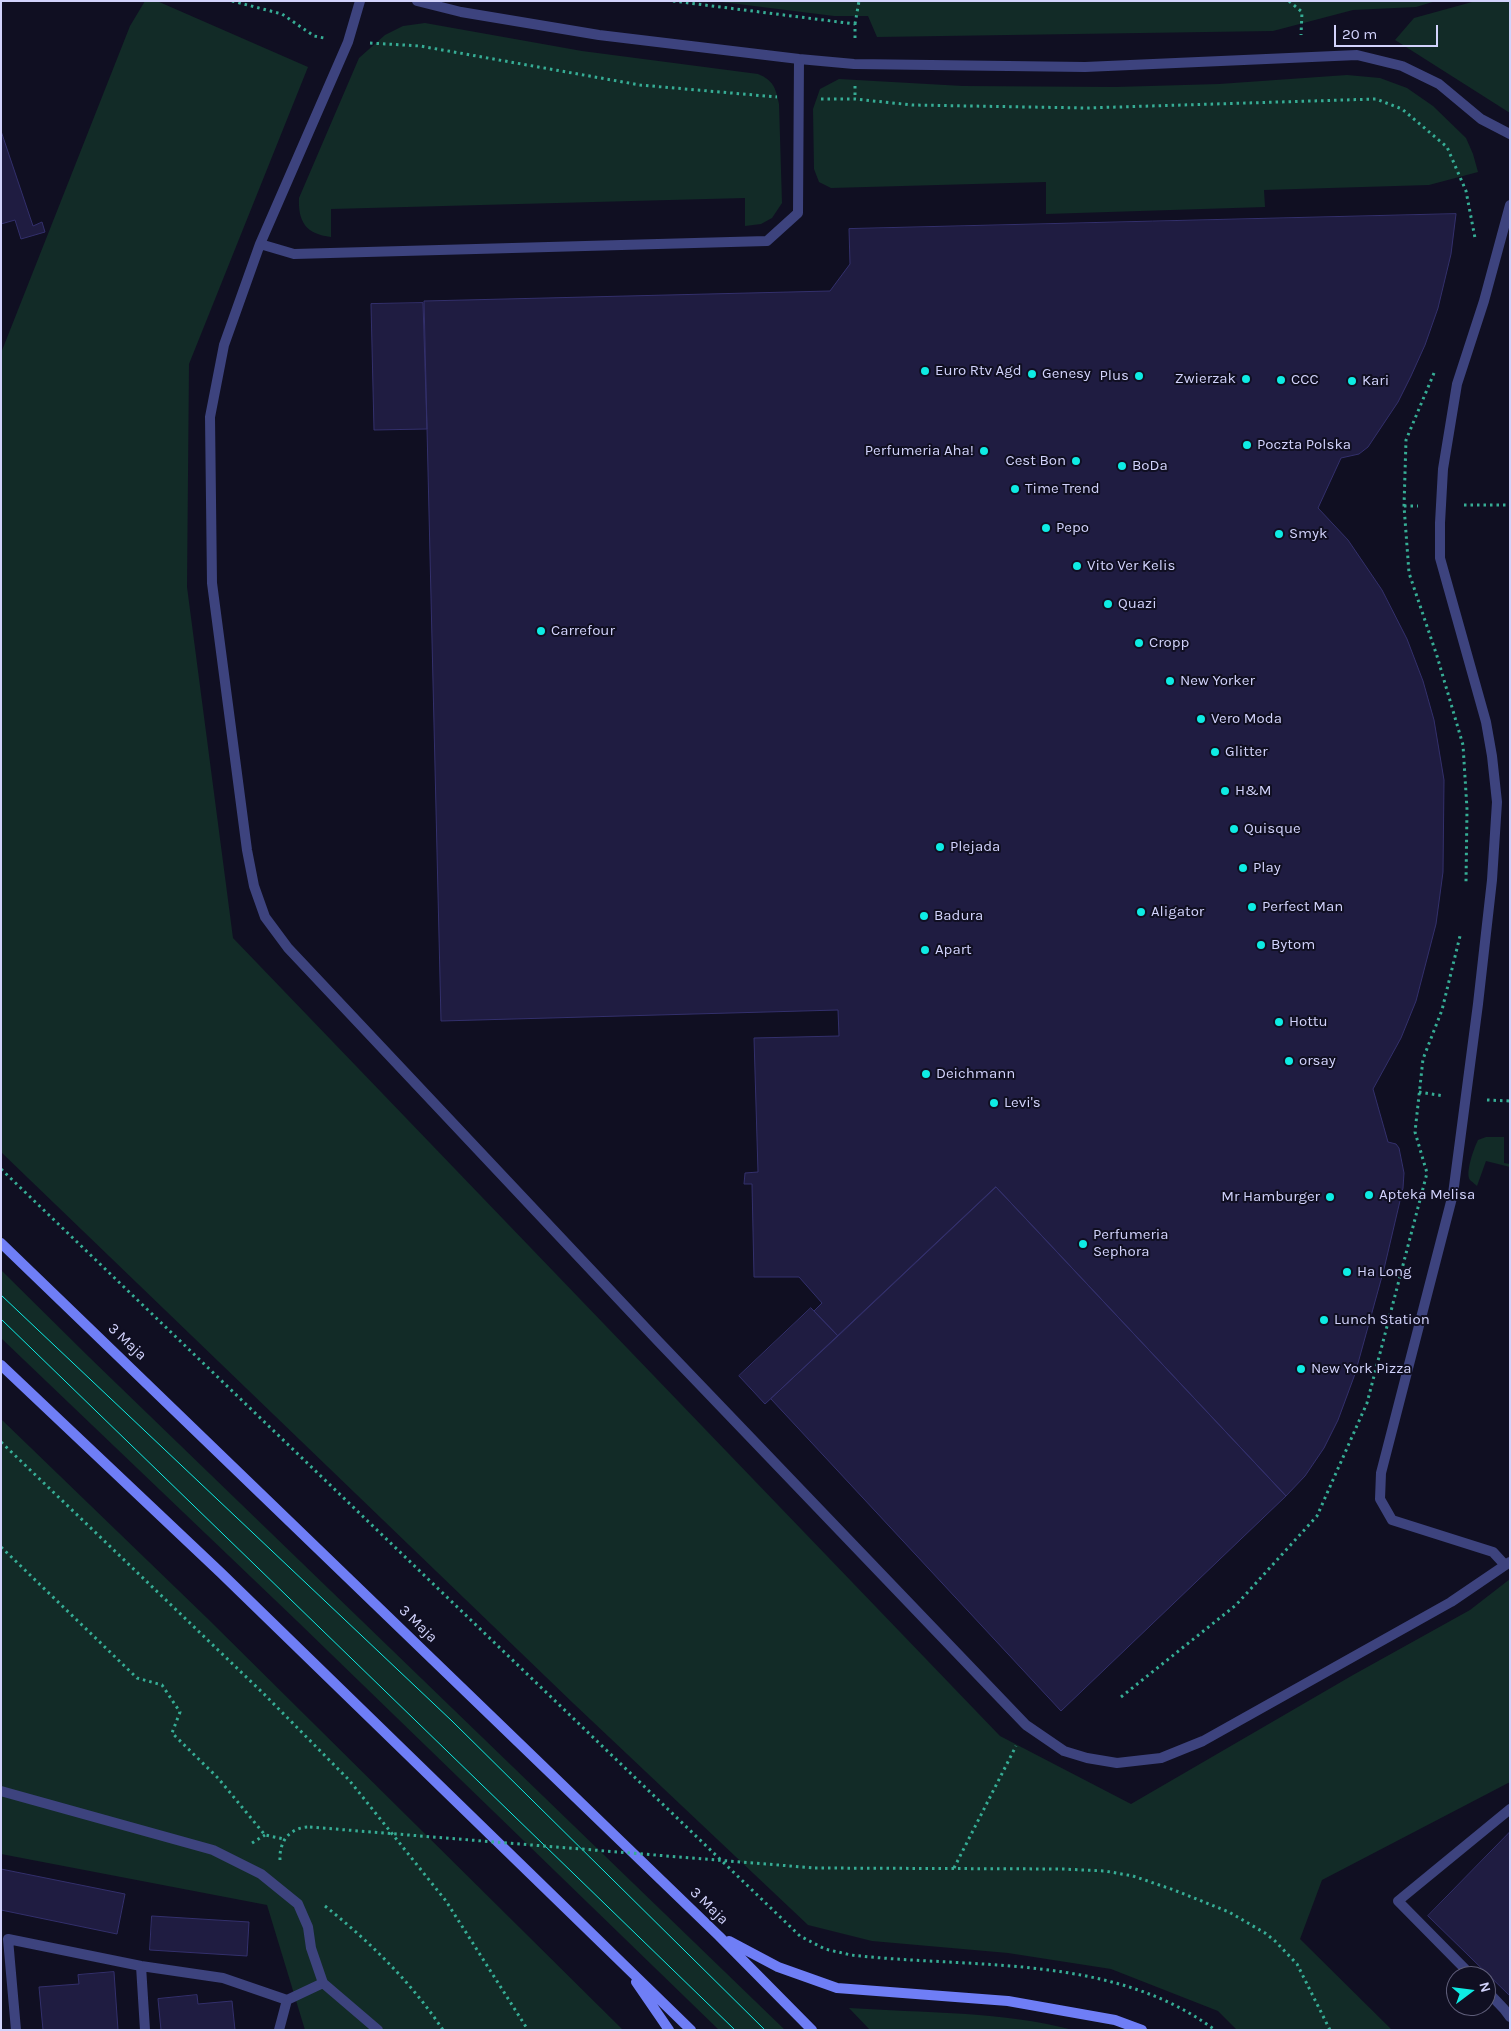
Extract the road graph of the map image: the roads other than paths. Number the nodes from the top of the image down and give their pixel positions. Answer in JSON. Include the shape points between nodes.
{"nodes":[{"id":1,"x":360,"y":1,"type":"edge"},
{"id":2,"x":417,"y":1,"type":"edge"},
{"id":3,"x":799,"y":59,"type":"junction"},
{"id":4,"x":1510,"y":134,"type":"edge"},
{"id":5,"x":1510,"y":204,"type":"edge"},
{"id":6,"x":260,"y":244,"type":"junction"},
{"id":7,"x":1,"y":1243,"type":"edge"},
{"id":8,"x":1,"y":1365,"type":"edge"},
{"id":9,"x":1508,"y":1564,"type":"edge"},
{"id":10,"x":1,"y":1791,"type":"edge"},
{"id":11,"x":1510,"y":1809,"type":"edge"},
{"id":12,"x":719,"y":1936,"type":"junction"},
{"id":13,"x":621,"y":1961,"type":"junction"},
{"id":14,"x":141,"y":1966,"type":"junction"},
{"id":15,"x":1462,"y":1966,"type":"edge"},
{"id":16,"x":322,"y":1983,"type":"junction"},
{"id":17,"x":287,"y":2000,"type":"junction"},
{"id":18,"x":1496,"y":2001,"type":"edge"},
{"id":19,"x":1510,"y":2017,"type":"edge"},
{"id":20,"x":16,"y":2030,"type":"edge"},
{"id":21,"x":145,"y":2030,"type":"edge"},
{"id":22,"x":279,"y":2030,"type":"edge"},
{"id":23,"x":378,"y":2030,"type":"edge"},
{"id":24,"x":670,"y":2030,"type":"edge"},
{"id":25,"x":691,"y":2030,"type":"edge"},
{"id":26,"x":812,"y":2030,"type":"edge"},
{"id":27,"x":1142,"y":2030,"type":"edge"}],
"edges":[{"from":1,"to":6,"type":"lane","via":[[348,42]]},
{"from":2,"to":3,"type":"lane","via":[[461,12],[599,35]]},
{"from":3,"to":4,"type":"lane","via":[[854,64],[1085,67],[1357,56],[1402,66],[1439,84],[1481,119]]},
{"from":3,"to":6,"type":"lane","via":[[798,213],[767,241],[294,254]]},
{"from":5,"to":9,"type":"lane","via":[[1457,384],[1443,469],[1440,523],[1440,558],[1486,722],[1492,756],[1497,802],[1492,880],[1453,1194],[1380,1473],[1380,1498],[1392,1520],[1494,1552]]},
{"from":6,"to":9,"type":"lane","via":[[224,345],[210,417],[210,526],[212,583],[247,850],[254,886],[265,917],[288,948],[651,1334],[1026,1726],[1064,1751],[1088,1758],[1117,1763],[1161,1758],[1203,1741],[1442,1607]]},
{"from":7,"to":12,"type":"main road","name":"3 Maja"},
{"from":8,"to":13,"type":"main road"},
{"from":10,"to":16,"type":"lane","via":[[212,1850],[261,1874],[298,1904],[308,1927]]},
{"from":11,"to":15,"type":"lane","via":[[1398,1901]]},
{"from":12,"to":26,"type":"main road","name":"3 Maja"},
{"from":12,"to":27,"type":"main road","via":[[778,1967],[837,1988],[1008,2001],[1115,2020]]},
{"from":13,"to":24,"type":"main road"},
{"from":13,"to":25,"type":"main road"},
{"from":14,"to":17,"type":"lane","via":[[223,1978]]},
{"from":14,"to":20,"type":"lane","via":[[8,1939]]},
{"from":14,"to":21,"type":"lane"},
{"from":16,"to":17,"type":"lane"},
{"from":16,"to":23,"type":"lane"},
{"from":17,"to":22,"type":"lane"},
{"from":18,"to":19,"type":"lane"}]}
